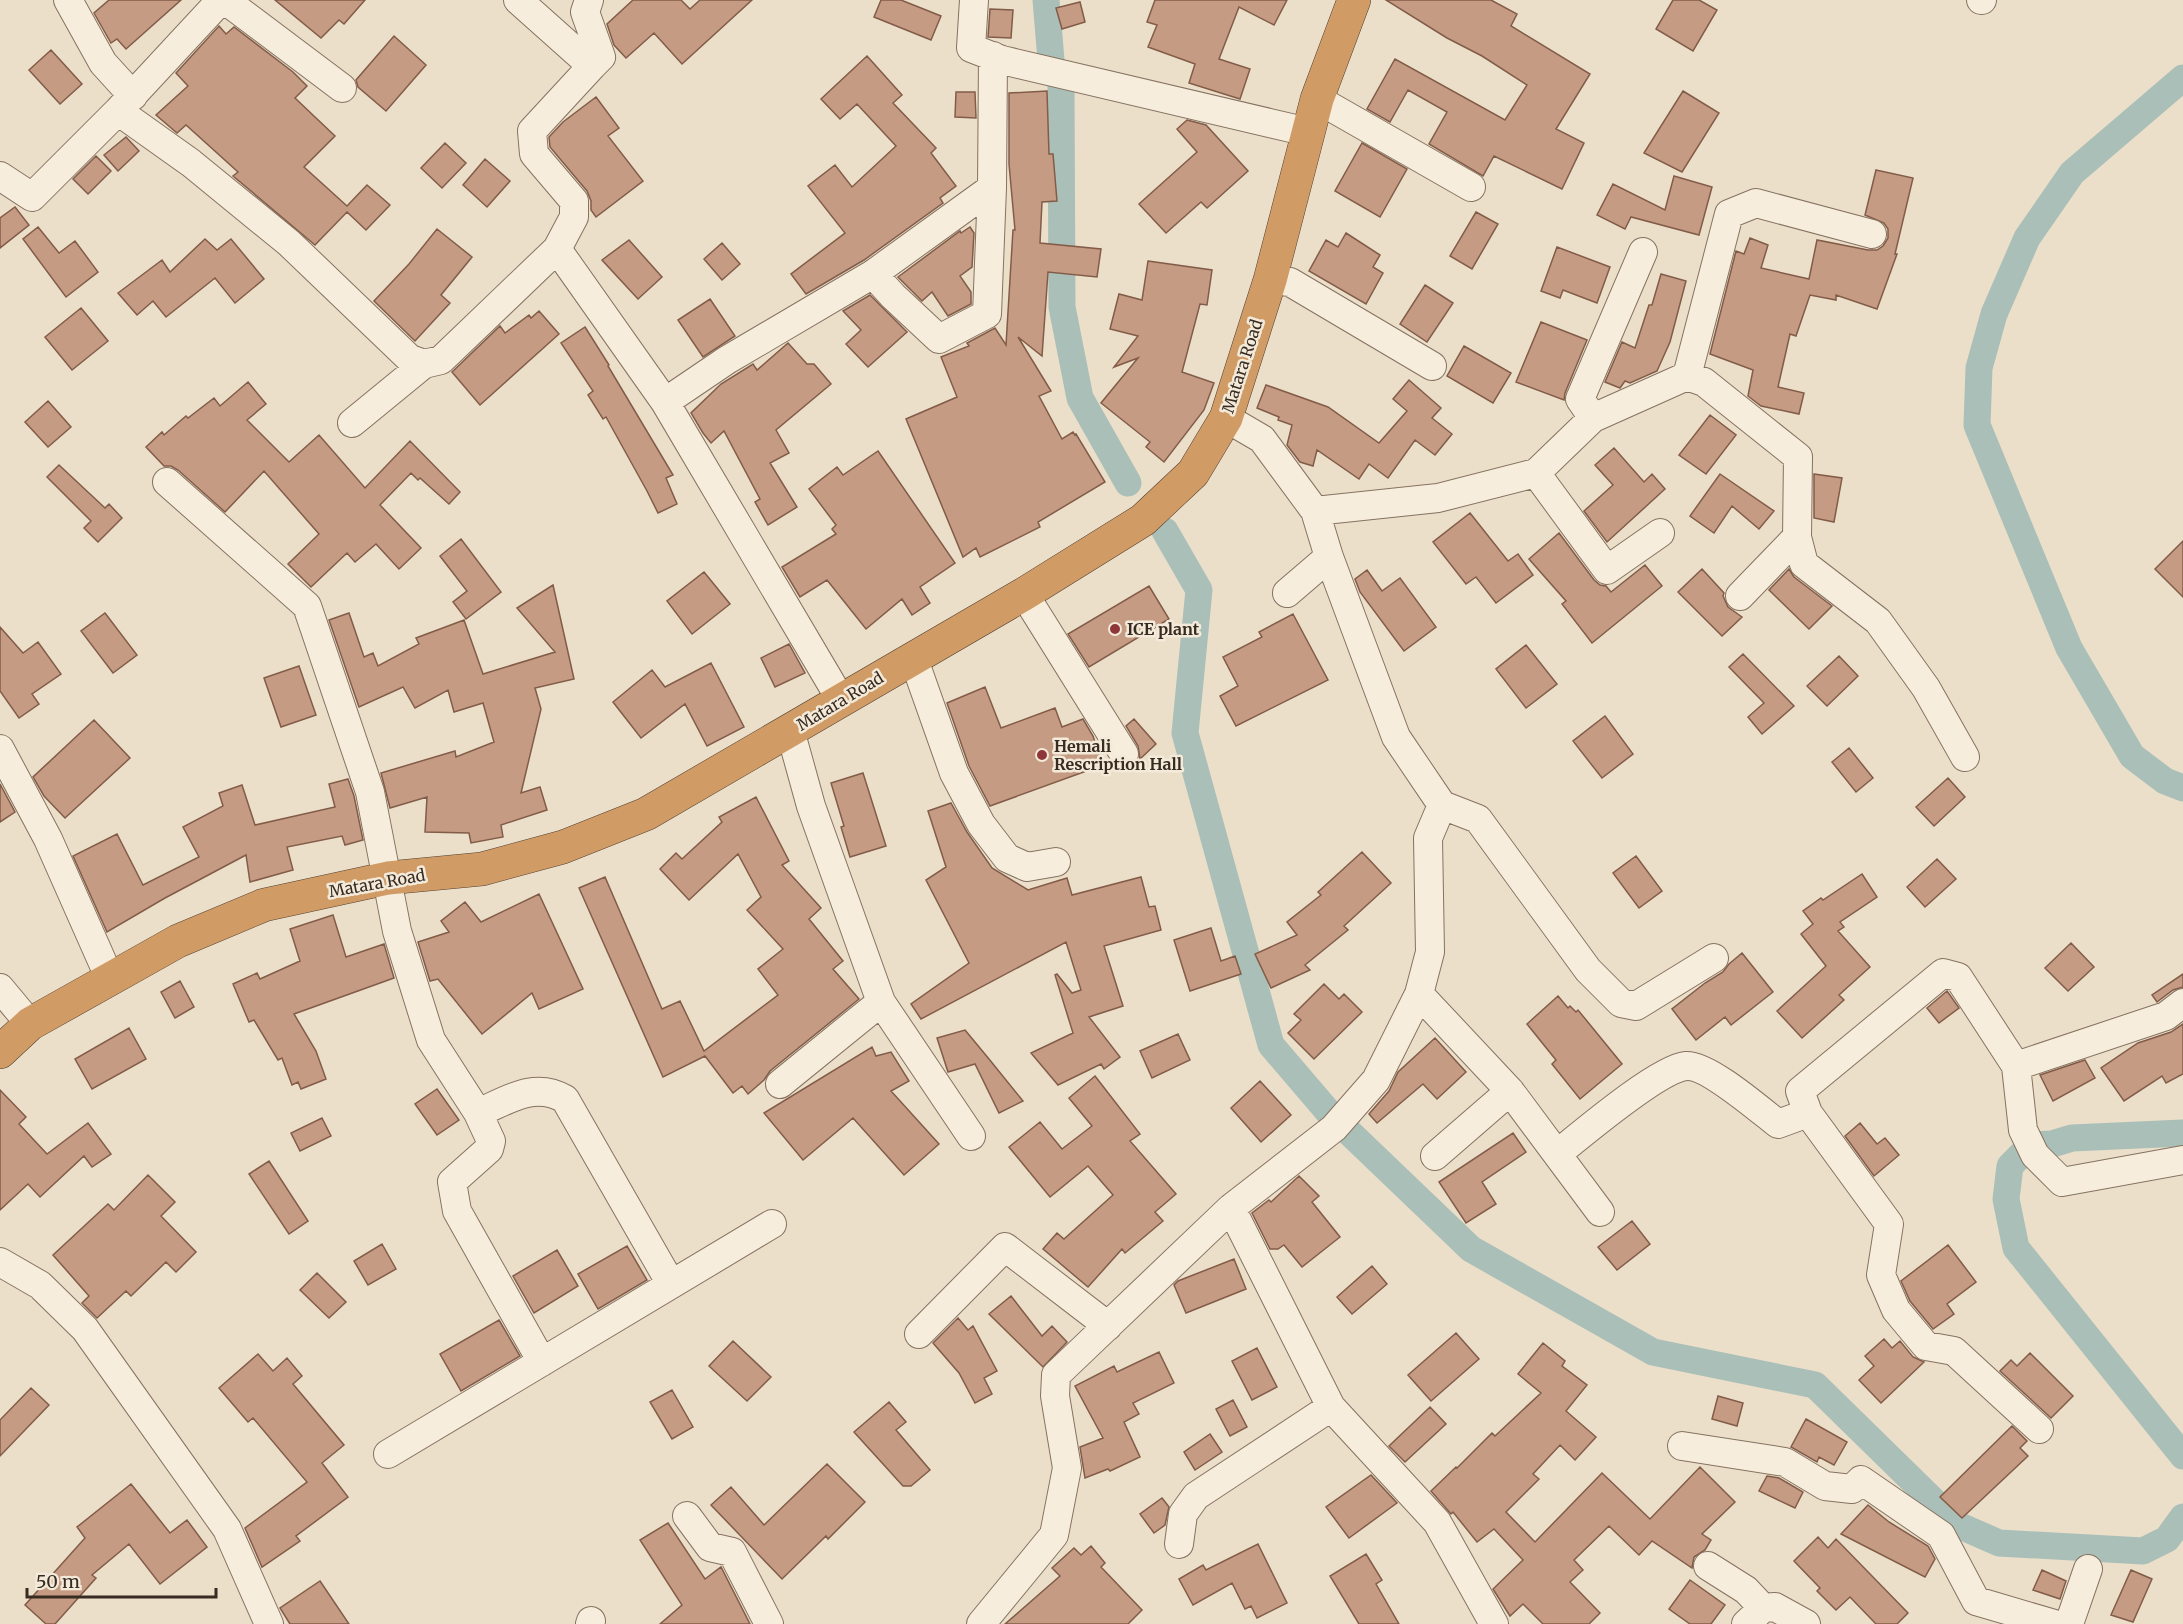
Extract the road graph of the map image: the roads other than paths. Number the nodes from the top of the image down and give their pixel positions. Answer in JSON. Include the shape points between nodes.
{"nodes":[{"id":1,"x":68,"y":0,"type":"edge"},
{"id":2,"x":223,"y":0,"type":"edge"},
{"id":3,"x":518,"y":0,"type":"edge"},
{"id":4,"x":589,"y":0,"type":"edge"},
{"id":5,"x":974,"y":0,"type":"edge"},
{"id":6,"x":1354,"y":0,"type":"edge"},
{"id":7,"x":993,"y":56,"type":"junction"},
{"id":8,"x":591,"y":66,"type":"junction"},
{"id":9,"x":342,"y":88,"type":"dead end"},
{"id":10,"x":1317,"y":99,"type":"junction"},
{"id":11,"x":126,"y":104,"type":"junction"},
{"id":12,"x":1308,"y":132,"type":"junction"},
{"id":13,"x":0,"y":176,"type":"edge"},
{"id":14,"x":1471,"y":187,"type":"dead end"},
{"id":15,"x":992,"y":189,"type":"junction"},
{"id":16,"x":1872,"y":234,"type":"dead end"},
{"id":17,"x":557,"y":249,"type":"junction"},
{"id":18,"x":1643,"y":252,"type":"dead end"},
{"id":19,"x":873,"y":274,"type":"junction"},
{"id":20,"x":1270,"y":280,"type":"junction"},
{"id":21,"x":424,"y":363,"type":"junction"},
{"id":22,"x":1432,"y":366,"type":"dead end"},
{"id":23,"x":1687,"y":376,"type":"junction"},
{"id":24,"x":665,"y":402,"type":"junction"},
{"id":25,"x":1226,"y":418,"type":"junction"},
{"id":26,"x":1593,"y":418,"type":"junction"},
{"id":27,"x":352,"y":423,"type":"dead end"},
{"id":28,"x":1536,"y":473,"type":"junction"},
{"id":29,"x":167,"y":482,"type":"dead end"},
{"id":30,"x":1315,"y":511,"type":"junction"},
{"id":31,"x":1660,"y":533,"type":"dead end"},
{"id":32,"x":1797,"y":537,"type":"junction"},
{"id":33,"x":1329,"y":557,"type":"junction"},
{"id":34,"x":1287,"y":593,"type":"dead end"},
{"id":35,"x":1024,"y":594,"type":"junction"},
{"id":36,"x":1740,"y":596,"type":"dead end"},
{"id":37,"x":913,"y":657,"type":"junction"},
{"id":38,"x":841,"y":700,"type":"junction"},
{"id":39,"x":790,"y":730,"type":"junction"},
{"id":40,"x":0,"y":749,"type":"edge"},
{"id":41,"x":1124,"y":754,"type":"dead end"},
{"id":42,"x":1965,"y":757,"type":"dead end"},
{"id":43,"x":1442,"y":805,"type":"junction"},
{"id":44,"x":1056,"y":862,"type":"dead end"},
{"id":45,"x":388,"y":878,"type":"junction"},
{"id":46,"x":1714,"y":958,"type":"dead end"},
{"id":47,"x":110,"y":980,"type":"junction"},
{"id":48,"x":0,"y":988,"type":"edge"},
{"id":49,"x":1419,"y":994,"type":"junction"},
{"id":50,"x":881,"y":1002,"type":"junction"},
{"id":51,"x":2183,"y":1004,"type":"edge"},
{"id":52,"x":30,"y":1024,"type":"junction"},
{"id":53,"x":0,"y":1052,"type":"edge"},
{"id":54,"x":2016,"y":1066,"type":"junction"},
{"id":55,"x":780,"y":1084,"type":"dead end"},
{"id":56,"x":1510,"y":1091,"type":"junction"},
{"id":57,"x":478,"y":1113,"type":"junction"},
{"id":58,"x":1808,"y":1113,"type":"junction"},
{"id":59,"x":971,"y":1136,"type":"dead end"},
{"id":60,"x":1557,"y":1154,"type":"junction"},
{"id":61,"x":1436,"y":1156,"type":"dead end"},
{"id":62,"x":2183,"y":1160,"type":"edge"},
{"id":63,"x":1231,"y":1208,"type":"junction"},
{"id":64,"x":1600,"y":1212,"type":"dead end"},
{"id":65,"x":772,"y":1224,"type":"dead end"},
{"id":66,"x":0,"y":1262,"type":"edge"},
{"id":67,"x":672,"y":1284,"type":"junction"},
{"id":68,"x":1108,"y":1326,"type":"junction"},
{"id":69,"x":919,"y":1334,"type":"dead end"},
{"id":70,"x":542,"y":1362,"type":"junction"},
{"id":71,"x":1331,"y":1407,"type":"junction"},
{"id":72,"x":2038,"y":1429,"type":"dead end"},
{"id":73,"x":1682,"y":1446,"type":"dead end"},
{"id":74,"x":388,"y":1454,"type":"dead end"},
{"id":75,"x":687,"y":1516,"type":"dead end"},
{"id":76,"x":1179,"y":1544,"type":"dead end"},
{"id":77,"x":1708,"y":1566,"type":"dead end"},
{"id":78,"x":2088,"y":1569,"type":"dead end"},
{"id":79,"x":1754,"y":1616,"type":"edge"},
{"id":80,"x":269,"y":1624,"type":"edge"},
{"id":81,"x":769,"y":1624,"type":"edge"},
{"id":82,"x":981,"y":1624,"type":"edge"},
{"id":83,"x":1494,"y":1624,"type":"edge"},
{"id":84,"x":1806,"y":1624,"type":"edge"},
{"id":85,"x":2054,"y":1624,"type":"edge"},
{"id":86,"x":2069,"y":1624,"type":"edge"}],
"edges":[{"from":1,"to":11,"type":"street"},
{"from":2,"to":9,"type":"street"},
{"from":2,"to":11,"type":"street"},
{"from":3,"to":8,"type":"street"},
{"from":4,"to":8,"type":"street","via":[[585,12],[601,57]]},
{"from":5,"to":7,"type":"street","via":[[971,48]]},
{"from":6,"to":10,"type":"highway","name":"Matara Road"},
{"from":7,"to":12,"type":"street"},
{"from":7,"to":15,"type":"street"},
{"from":8,"to":17,"type":"street","via":[[532,131],[534,154],[574,201],[574,218]]},
{"from":10,"to":12,"type":"highway","name":"Matara Road"},
{"from":10,"to":14,"type":"street"},
{"from":11,"to":13,"type":"street","via":[[32,197]]},
{"from":11,"to":21,"type":"street","via":[[190,163],[289,243],[410,359]]},
{"from":12,"to":20,"type":"highway","name":"Matara Road"},
{"from":15,"to":19,"type":"street"},
{"from":15,"to":19,"type":"street","via":[[987,314],[939,339]]},
{"from":16,"to":23,"type":"street","via":[[1756,203],[1729,214]]},
{"from":17,"to":21,"type":"street","via":[[441,360]]},
{"from":17,"to":24,"type":"street"},
{"from":18,"to":26,"type":"street","via":[[1580,399]]},
{"from":19,"to":24,"type":"street","via":[[727,360]]},
{"from":20,"to":22,"type":"street","via":[[1290,282]]},
{"from":20,"to":25,"type":"highway","name":"Matara Road"},
{"from":21,"to":27,"type":"street"},
{"from":23,"to":26,"type":"street"},
{"from":23,"to":32,"type":"street","via":[[1704,381],[1798,457]]},
{"from":24,"to":38,"type":"street"},
{"from":25,"to":30,"type":"street","via":[[1262,439]]},
{"from":25,"to":35,"type":"highway","name":"Matara Road","via":[[1193,473],[1143,520]]},
{"from":26,"to":28,"type":"street"},
{"from":28,"to":30,"type":"street","via":[[1438,498]]},
{"from":28,"to":31,"type":"street","via":[[1607,570]]},
{"from":29,"to":45,"type":"street","via":[[307,606],[370,792]]},
{"from":30,"to":33,"type":"street"},
{"from":32,"to":36,"type":"street"},
{"from":32,"to":42,"type":"street","via":[[1804,564],[1878,621],[1926,688]]},
{"from":33,"to":34,"type":"street"},
{"from":33,"to":43,"type":"street","via":[[1396,737]]},
{"from":35,"to":37,"type":"highway","name":"Matara Road"},
{"from":35,"to":41,"type":"street"},
{"from":37,"to":38,"type":"highway","name":"Matara Road"},
{"from":37,"to":44,"type":"street","via":[[954,773],[981,824],[1007,858],[1027,867]]},
{"from":38,"to":39,"type":"highway","name":"Matara Road"},
{"from":39,"to":45,"type":"highway","name":"Matara Road","via":[[646,814],[563,847],[482,869]]},
{"from":39,"to":50,"type":"street","via":[[811,806]]},
{"from":40,"to":47,"type":"street","via":[[48,839]]},
{"from":43,"to":46,"type":"street","via":[[1478,819],[1588,970],[1621,1003],[1636,1006]]},
{"from":43,"to":49,"type":"street","via":[[1428,838],[1430,952]]},
{"from":45,"to":47,"type":"highway","name":"Matara Road","via":[[264,905],[178,941]]},
{"from":45,"to":57,"type":"street","via":[[398,930],[431,1040]]},
{"from":47,"to":52,"type":"highway","name":"Matara Road"},
{"from":48,"to":52,"type":"street"},
{"from":49,"to":56,"type":"street"},
{"from":49,"to":63,"type":"street","via":[[1376,1080],[1339,1123]]},
{"from":50,"to":55,"type":"street"},
{"from":50,"to":59,"type":"street"},
{"from":51,"to":54,"type":"street","via":[[2166,1016]]},
{"from":52,"to":53,"type":"highway","name":"Matara Road"},
{"from":54,"to":58,"type":"street","via":[[1958,977],[1943,973],[1800,1091]]},
{"from":54,"to":62,"type":"street","via":[[2029,1142],[2062,1182]]},
{"from":56,"to":60,"type":"street"},
{"from":56,"to":61,"type":"street"},
{"from":57,"to":67,"type":"street","via":[[531,1090],[565,1099]]},
{"from":57,"to":70,"type":"street","via":[[490,1141],[489,1149],[452,1182],[457,1211]]},
{"from":58,"to":60,"type":"street","via":[[1778,1124],[1711,1074],[1687,1066],[1660,1076]]},
{"from":58,"to":72,"type":"street","via":[[1889,1224],[1881,1275],[1896,1310],[1926,1346],[1954,1352]]},
{"from":60,"to":64,"type":"street"},
{"from":63,"to":68,"type":"street"},
{"from":63,"to":71,"type":"street"},
{"from":65,"to":67,"type":"street"},
{"from":66,"to":80,"type":"street","via":[[39,1285],[85,1329],[227,1529]]},
{"from":67,"to":70,"type":"street"},
{"from":68,"to":69,"type":"street","via":[[1005,1247]]},
{"from":68,"to":82,"type":"street","via":[[1056,1375],[1055,1396],[1067,1468],[1054,1535]]},
{"from":70,"to":74,"type":"street"},
{"from":71,"to":76,"type":"street","via":[[1196,1496],[1183,1515]]},
{"from":71,"to":83,"type":"street","via":[[1437,1522]]},
{"from":73,"to":85,"type":"street","via":[[1785,1462],[1825,1486],[1852,1489],[1861,1480],[1941,1535],[1976,1601]]},
{"from":75,"to":81,"type":"street","via":[[710,1547],[732,1552]]},
{"from":77,"to":79,"type":"street","via":[[1746,1590]]},
{"from":78,"to":86,"type":"street"},
{"from":79,"to":84,"type":"street","via":[[1775,1607]]}]}
